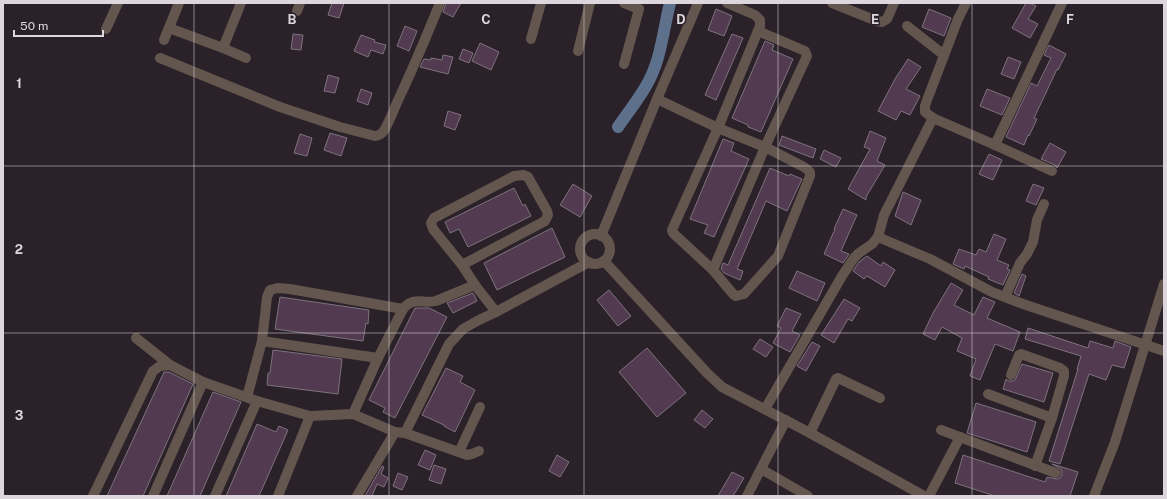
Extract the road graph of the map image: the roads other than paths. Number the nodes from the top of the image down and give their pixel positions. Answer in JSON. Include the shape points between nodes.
{"nodes":[{"id":1,"x":118,"y":3,"type":"edge"},
{"id":2,"x":180,"y":3,"type":"edge"},
{"id":3,"x":241,"y":3,"type":"edge"},
{"id":4,"x":440,"y":3,"type":"edge"},
{"id":5,"x":541,"y":3,"type":"edge"},
{"id":6,"x":590,"y":3,"type":"edge"},
{"id":7,"x":624,"y":3,"type":"edge"},
{"id":8,"x":698,"y":3,"type":"edge"},
{"id":9,"x":727,"y":3,"type":"edge"},
{"id":10,"x":832,"y":3,"type":"edge"},
{"id":11,"x":894,"y":3,"type":"edge"},
{"id":12,"x":966,"y":3,"type":"edge"},
{"id":13,"x":1062,"y":3,"type":"edge"},
{"id":14,"x":907,"y":26,"type":"dead end"},
{"id":15,"x":169,"y":28,"type":"junction"},
{"id":16,"x":106,"y":29,"type":"dead end"},
{"id":17,"x":758,"y":31,"type":"junction"},
{"id":18,"x":531,"y":39,"type":"dead end"},
{"id":19,"x":164,"y":40,"type":"dead end"},
{"id":20,"x":222,"y":48,"type":"junction"},
{"id":21,"x":578,"y":51,"type":"dead end"},
{"id":22,"x":944,"y":56,"type":"junction"},
{"id":23,"x":160,"y":58,"type":"dead end"},
{"id":24,"x":246,"y":58,"type":"dead end"},
{"id":25,"x":624,"y":64,"type":"dead end"},
{"id":26,"x":657,"y":99,"type":"junction"},
{"id":27,"x":933,"y":118,"type":"junction"},
{"id":28,"x":718,"y":128,"type":"junction"},
{"id":29,"x":995,"y":145,"type":"junction"},
{"id":30,"x":765,"y":148,"type":"junction"},
{"id":31,"x":1052,"y":171,"type":"dead end"},
{"id":32,"x":1044,"y":204,"type":"dead end"},
{"id":33,"x":601,"y":236,"type":"junction"},
{"id":34,"x":878,"y":237,"type":"junction"},
{"id":35,"x":604,"y":261,"type":"junction"},
{"id":36,"x":589,"y":262,"type":"junction"},
{"id":37,"x":462,"y":265,"type":"junction"},
{"id":38,"x":713,"y":270,"type":"junction"},
{"id":39,"x":1164,"y":284,"type":"edge"},
{"id":40,"x":475,"y":285,"type":"junction"},
{"id":41,"x":1005,"y":297,"type":"junction"},
{"id":42,"x":403,"y":309,"type":"junction"},
{"id":43,"x":496,"y":312,"type":"junction"},
{"id":44,"x":136,"y":338,"type":"dead end"},
{"id":45,"x":262,"y":341,"type":"junction"},
{"id":46,"x":1144,"y":345,"type":"junction"},
{"id":47,"x":1164,"y":351,"type":"edge"},
{"id":48,"x":378,"y":358,"type":"junction"},
{"id":49,"x":170,"y":365,"type":"junction"},
{"id":50,"x":1011,"y":376,"type":"dead end"},
{"id":51,"x":203,"y":382,"type":"junction"},
{"id":52,"x":988,"y":394,"type":"dead end"},
{"id":53,"x":880,"y":398,"type":"dead end"},
{"id":54,"x":252,"y":399,"type":"junction"},
{"id":55,"x":480,"y":407,"type":"dead end"},
{"id":56,"x":765,"y":409,"type":"junction"},
{"id":57,"x":352,"y":414,"type":"junction"},
{"id":58,"x":310,"y":416,"type":"junction"},
{"id":59,"x":1052,"y":418,"type":"junction"},
{"id":60,"x":786,"y":420,"type":"junction"},
{"id":61,"x":941,"y":430,"type":"dead end"},
{"id":62,"x":400,"y":432,"type":"junction"},
{"id":63,"x":810,"y":433,"type":"junction"},
{"id":64,"x":960,"y":437,"type":"junction"},
{"id":65,"x":479,"y":451,"type":"dead end"},
{"id":66,"x":459,"y":452,"type":"junction"},
{"id":67,"x":1035,"y":466,"type":"junction"},
{"id":68,"x":761,"y":470,"type":"junction"},
{"id":69,"x":1056,"y":473,"type":"dead end"},
{"id":70,"x":93,"y":496,"type":"edge"},
{"id":71,"x":153,"y":496,"type":"edge"},
{"id":72,"x":215,"y":496,"type":"edge"},
{"id":73,"x":278,"y":496,"type":"edge"},
{"id":74,"x":357,"y":496,"type":"edge"},
{"id":75,"x":747,"y":496,"type":"edge"},
{"id":76,"x":806,"y":496,"type":"edge"},
{"id":77,"x":924,"y":496,"type":"edge"},
{"id":78,"x":929,"y":496,"type":"edge"},
{"id":79,"x":1094,"y":496,"type":"edge"}],
"edges":[{"from":1,"to":16,"type":"street"},
{"from":2,"to":15,"type":"street"},
{"from":3,"to":20,"type":"street"},
{"from":4,"to":23,"type":"street","via":[[399,99],[379,136],[340,127],[280,107]]},
{"from":5,"to":18,"type":"street"},
{"from":6,"to":21,"type":"street"},
{"from":7,"to":25,"type":"street","via":[[639,9]]},
{"from":8,"to":26,"type":"street"},
{"from":9,"to":17,"type":"street","via":[[758,17]]},
{"from":10,"to":11,"type":"street","via":[[882,22],[887,19]]},
{"from":12,"to":22,"type":"street"},
{"from":13,"to":29,"type":"street"},
{"from":14,"to":22,"type":"street"},
{"from":15,"to":19,"type":"street"},
{"from":15,"to":20,"type":"street"},
{"from":17,"to":28,"type":"street"},
{"from":17,"to":30,"type":"street","via":[[805,51],[807,56]]},
{"from":20,"to":24,"type":"street"},
{"from":22,"to":27,"type":"street","via":[[925,106],[925,112]]},
{"from":26,"to":28,"type":"street"},
{"from":26,"to":33,"type":"street"},
{"from":27,"to":29,"type":"street"},
{"from":27,"to":34,"type":"street","via":[[884,215]]},
{"from":28,"to":30,"type":"street"},
{"from":28,"to":38,"type":"street","via":[[672,230]]},
{"from":29,"to":31,"type":"street"},
{"from":30,"to":38,"type":"street"},
{"from":30,"to":38,"type":"street","via":[[810,172],[778,256],[740,296],[733,294]]},
{"from":32,"to":41,"type":"street","via":[[1037,220],[1033,242],[1020,263]]},
{"from":33,"to":35,"type":"street","via":[[610,247],[608,257]]},
{"from":33,"to":36,"type":"street","via":[[591,235],[583,241],[581,250]]},
{"from":34,"to":41,"type":"street","via":[[930,259]]},
{"from":34,"to":56,"type":"street","via":[[854,258],[842,276]]},
{"from":35,"to":36,"type":"street","via":[[594,264]]},
{"from":35,"to":56,"type":"street","via":[[707,373],[722,386]]},
{"from":36,"to":43,"type":"street"},
{"from":37,"to":37,"type":"street","via":[[433,229],[431,223],[434,218],[514,176],[523,175],[528,178],[547,211],[545,220]]},
{"from":37,"to":40,"type":"street"},
{"from":39,"to":46,"type":"street"},
{"from":40,"to":42,"type":"street","via":[[436,301],[410,303]]},
{"from":40,"to":43,"type":"street"},
{"from":41,"to":46,"type":"street"},
{"from":42,"to":45,"type":"street","via":[[278,288],[270,290],[267,297]]},
{"from":42,"to":48,"type":"street"},
{"from":43,"to":62,"type":"street","via":[[462,329],[449,344]]},
{"from":44,"to":49,"type":"street"},
{"from":45,"to":48,"type":"street"},
{"from":45,"to":54,"type":"street"},
{"from":46,"to":47,"type":"street"},
{"from":46,"to":79,"type":"street","via":[[1115,442]]},
{"from":48,"to":57,"type":"street"},
{"from":49,"to":51,"type":"street"},
{"from":49,"to":70,"type":"street","via":[[160,366],[153,371]]},
{"from":50,"to":59,"type":"street","via":[[1018,355],[1021,354],[1064,371]]},
{"from":51,"to":54,"type":"street"},
{"from":51,"to":71,"type":"street"},
{"from":52,"to":59,"type":"street"},
{"from":53,"to":63,"type":"street","via":[[838,378]]},
{"from":54,"to":58,"type":"street"},
{"from":54,"to":72,"type":"street"},
{"from":55,"to":66,"type":"street"},
{"from":56,"to":60,"type":"street"},
{"from":57,"to":58,"type":"street"},
{"from":57,"to":62,"type":"street"},
{"from":58,"to":73,"type":"street"},
{"from":59,"to":67,"type":"street"},
{"from":60,"to":63,"type":"street"},
{"from":60,"to":68,"type":"street"},
{"from":61,"to":64,"type":"street"},
{"from":62,"to":66,"type":"street"},
{"from":62,"to":74,"type":"street"},
{"from":63,"to":77,"type":"street"},
{"from":64,"to":67,"type":"street"},
{"from":64,"to":78,"type":"street"},
{"from":65,"to":66,"type":"street","via":[[467,455]]},
{"from":67,"to":69,"type":"street"},
{"from":68,"to":75,"type":"street"},
{"from":68,"to":76,"type":"street"}]}
